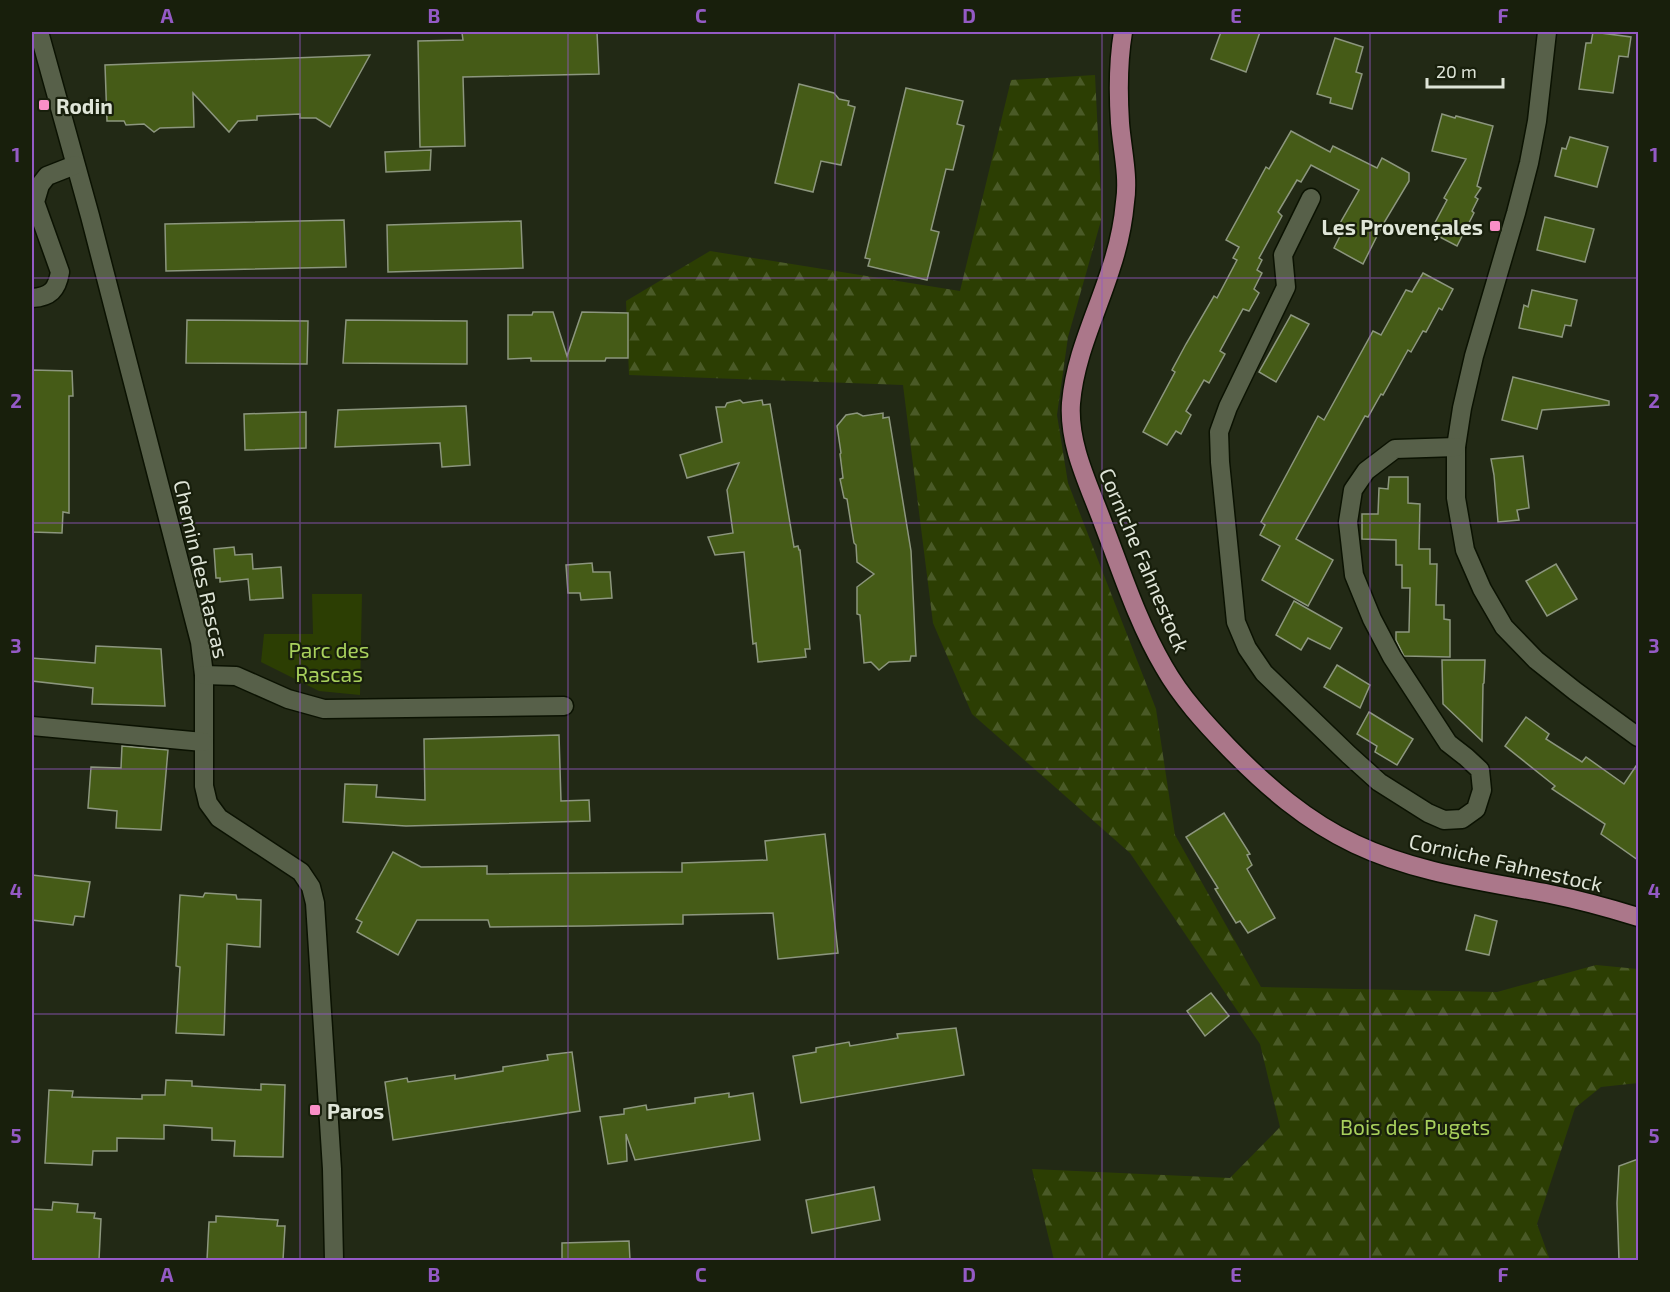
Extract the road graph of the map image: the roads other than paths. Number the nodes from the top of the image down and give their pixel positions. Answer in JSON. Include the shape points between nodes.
{"nodes":[{"id":1,"x":39,"y":32,"type":"edge"},
{"id":2,"x":1123,"y":32,"type":"edge"},
{"id":3,"x":1547,"y":32,"type":"edge"},
{"id":4,"x":75,"y":165,"type":"junction"},
{"id":5,"x":1311,"y":198,"type":"dead end"},
{"id":6,"x":32,"y":298,"type":"edge"},
{"id":7,"x":1456,"y":447,"type":"junction"},
{"id":8,"x":204,"y":675,"type":"junction"},
{"id":9,"x":564,"y":706,"type":"dead end"},
{"id":10,"x":32,"y":726,"type":"edge"},
{"id":11,"x":1638,"y":737,"type":"edge"},
{"id":12,"x":203,"y":742,"type":"junction"},
{"id":13,"x":1638,"y":917,"type":"edge"},
{"id":14,"x":334,"y":1260,"type":"edge"}],
"edges":[{"from":1,"to":4,"type":"street","name":"Chemin des Rascas"},
{"from":2,"to":13,"type":"main road","name":"Corniche Fahnestock","via":[[1119,75],[1126,198],[1112,267],[1079,359],[1071,420],[1083,472],[1123,577],[1163,666],[1181,694],[1244,764],[1286,802],[1328,830],[1418,868],[1589,903]]},
{"from":3,"to":7,"type":"street","via":[[1529,163],[1474,356]]},
{"from":4,"to":6,"type":"street","via":[[47,176],[40,185],[35,202],[60,272],[52,292]]},
{"from":4,"to":8,"type":"street","name":"Chemin des Rascas","via":[[191,606]]},
{"from":5,"to":7,"type":"street","via":[[1283,255],[1286,287],[1219,432],[1236,622],[1264,673],[1349,755],[1379,782],[1444,820],[1462,819],[1476,809],[1482,790],[1480,770],[1448,743],[1392,657],[1354,575],[1348,522],[1353,490],[1366,471],[1395,449]]},
{"from":7,"to":11,"type":"street","via":[[1456,498],[1465,550],[1504,627],[1544,666]]},
{"from":8,"to":9,"type":"street","via":[[236,676],[288,699],[324,709]]},
{"from":8,"to":12,"type":"street","name":"Chemin des Rascas"},
{"from":10,"to":12,"type":"street"},
{"from":12,"to":14,"type":"street","name":"Chemin des Rascas","via":[[204,786],[208,803],[219,818],[302,872],[311,886],[332,1169]]}]}
